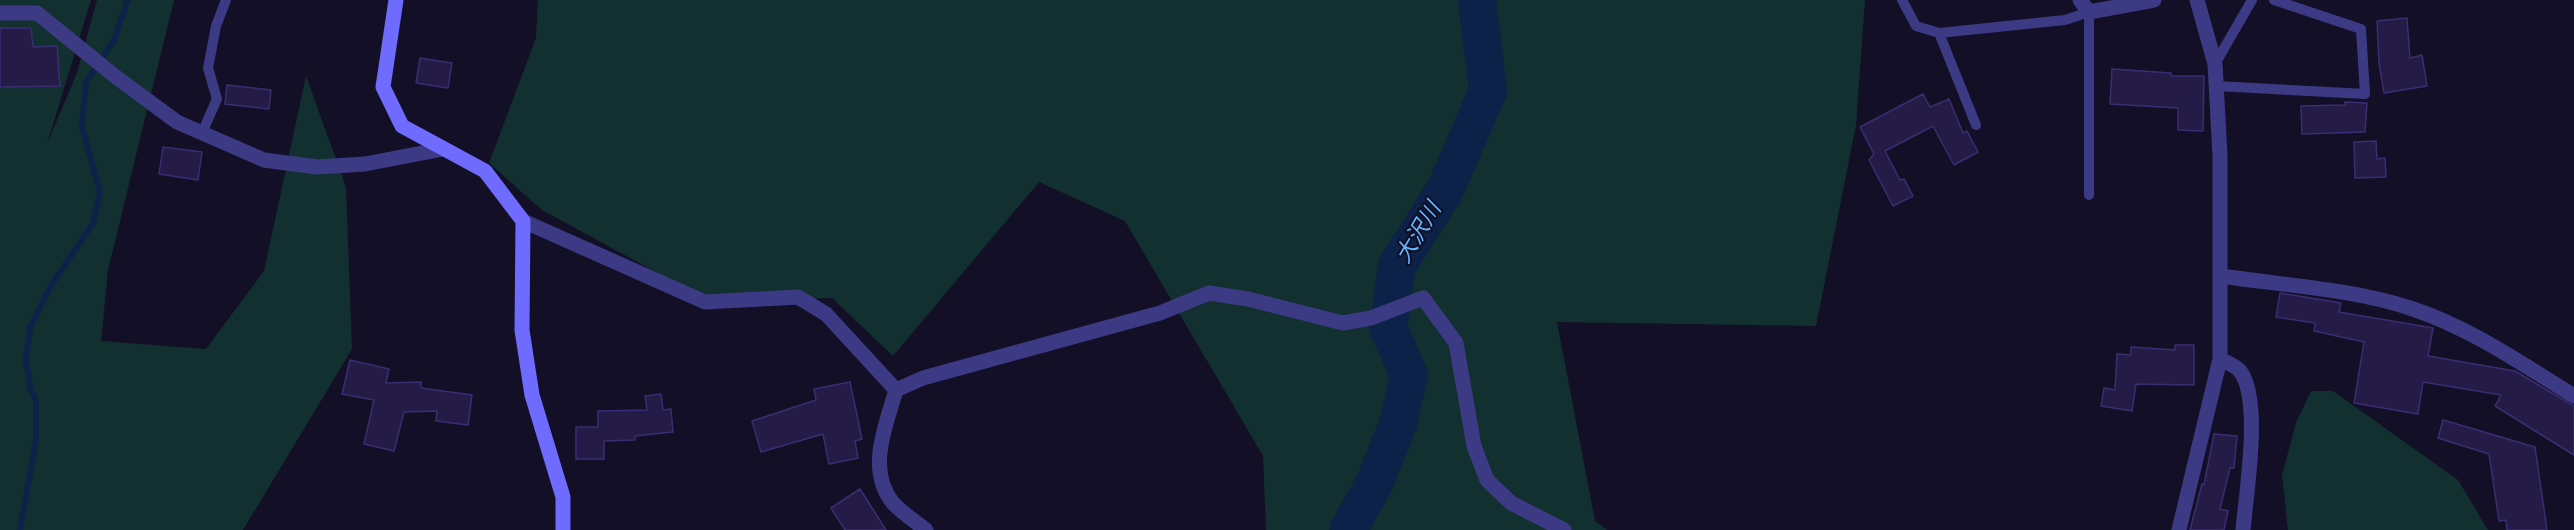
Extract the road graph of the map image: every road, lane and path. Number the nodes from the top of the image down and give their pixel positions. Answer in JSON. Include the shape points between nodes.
{"nodes":[{"id":1,"x":226,"y":0,"type":"edge"},
{"id":2,"x":396,"y":0,"type":"edge"},
{"id":3,"x":1902,"y":0,"type":"edge"},
{"id":4,"x":2154,"y":0,"type":"edge"},
{"id":5,"x":2197,"y":0,"type":"edge"},
{"id":6,"x":2252,"y":0,"type":"edge"},
{"id":7,"x":2274,"y":0,"type":"edge"},
{"id":8,"x":2084,"y":6,"type":"edge"},
{"id":9,"x":0,"y":13,"type":"edge"},
{"id":10,"x":1939,"y":33,"type":"junction"},
{"id":11,"x":2215,"y":64,"type":"junction"},
{"id":12,"x":2216,"y":87,"type":"junction"},
{"id":13,"x":1976,"y":124,"type":"dead end"},
{"id":14,"x":202,"y":133,"type":"junction"},
{"id":15,"x":443,"y":149,"type":"junction"},
{"id":16,"x":2089,"y":195,"type":"dead end"},
{"id":17,"x":523,"y":221,"type":"junction"},
{"id":18,"x":2221,"y":276,"type":"junction"},
{"id":19,"x":2220,"y":359,"type":"junction"},
{"id":20,"x":896,"y":390,"type":"junction"},
{"id":21,"x":2574,"y":396,"type":"edge"},
{"id":22,"x":563,"y":530,"type":"edge"},
{"id":23,"x":926,"y":530,"type":"edge"},
{"id":24,"x":1564,"y":530,"type":"edge"},
{"id":25,"x":2179,"y":530,"type":"edge"},
{"id":26,"x":2243,"y":530,"type":"edge"}],
"edges":[{"from":1,"to":14,"type":"lane","via":[[207,68],[217,99]]},
{"from":2,"to":15,"type":"street","via":[[383,87],[402,126]]},
{"from":3,"to":10,"type":"lane","via":[[1916,26]]},
{"from":4,"to":8,"type":"street"},
{"from":5,"to":11,"type":"street"},
{"from":6,"to":11,"type":"lane"},
{"from":7,"to":12,"type":"lane","via":[[2361,29],[2365,94]]},
{"from":8,"to":10,"type":"lane","via":[[2065,20]]},
{"from":8,"to":16,"type":"lane"},
{"from":9,"to":14,"type":"street","via":[[37,13],[177,122]]},
{"from":10,"to":13,"type":"lane"},
{"from":11,"to":12,"type":"street"},
{"from":12,"to":18,"type":"street"},
{"from":14,"to":15,"type":"street","via":[[264,160],[317,167],[366,164]]},
{"from":15,"to":17,"type":"street","via":[[485,171]]},
{"from":17,"to":20,"type":"street","via":[[705,302],[798,297],[826,314]]},
{"from":17,"to":22,"type":"street","via":[[522,330],[532,395],[563,497]]},
{"from":18,"to":19,"type":"street"},
{"from":18,"to":21,"type":"street","via":[[2410,308],[2489,344]]},
{"from":19,"to":25,"type":"street"},
{"from":19,"to":26,"type":"street","via":[[2239,370],[2249,392],[2251,429]]},
{"from":20,"to":23,"type":"street","via":[[881,441],[882,479],[892,502]]},
{"from":20,"to":24,"type":"street","via":[[922,378],[1160,313],[1209,292],[1343,323],[1371,318],[1423,298],[1456,343],[1474,446],[1487,480],[1511,503]]}]}
